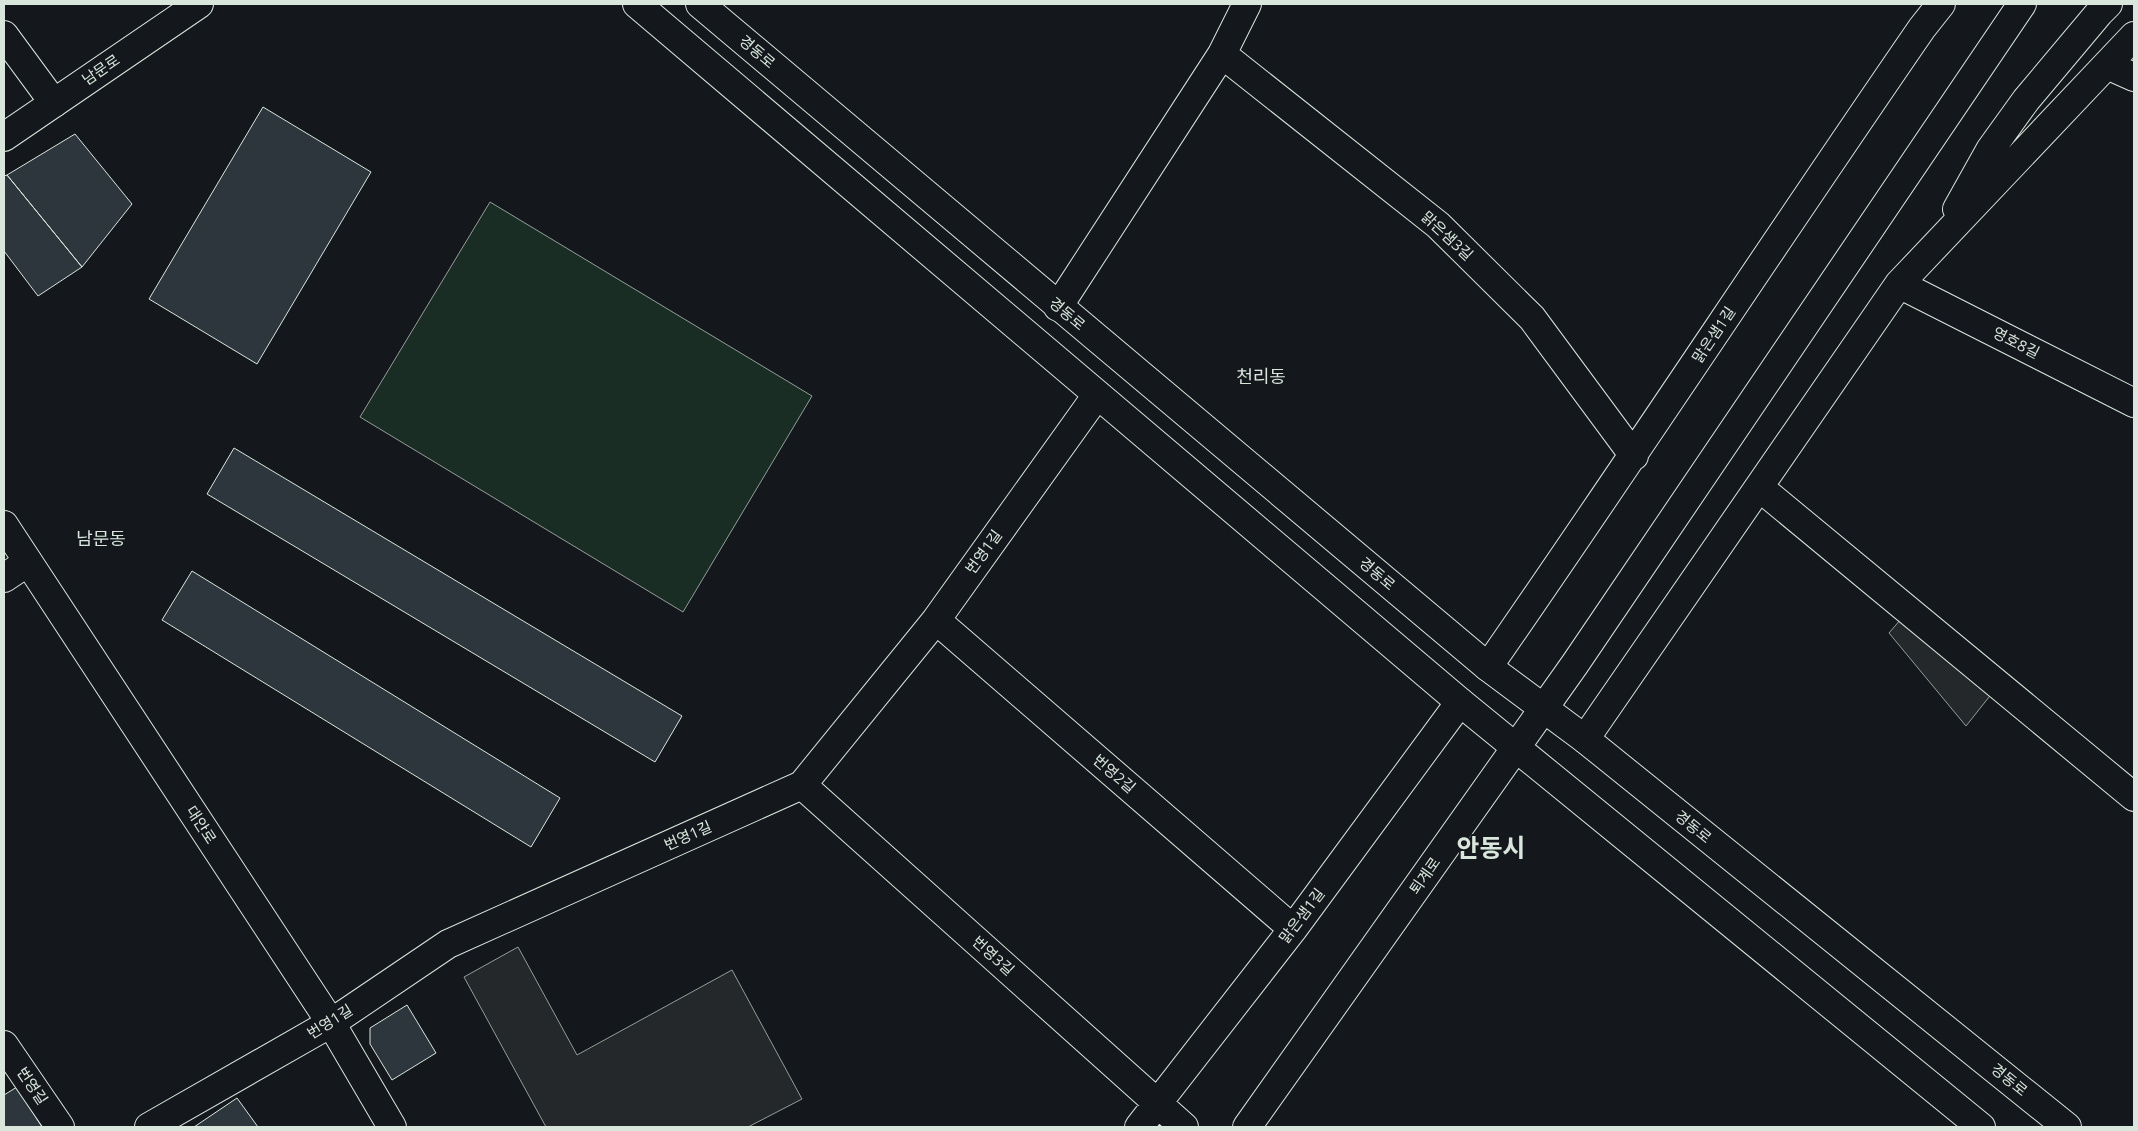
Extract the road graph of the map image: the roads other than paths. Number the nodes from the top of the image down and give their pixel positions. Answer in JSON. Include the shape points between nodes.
{"nodes":[{"id":1,"x":199,"y":4,"type":"edge"},
{"id":2,"x":637,"y":4,"type":"edge"},
{"id":3,"x":700,"y":4,"type":"edge"},
{"id":4,"x":1247,"y":4,"type":"edge"},
{"id":5,"x":1941,"y":4,"type":"edge"},
{"id":6,"x":2022,"y":4,"type":"edge"},
{"id":7,"x":2108,"y":4,"type":"edge"},
{"id":8,"x":4,"y":35,"type":"edge"},
{"id":9,"x":2134,"y":36,"type":"edge"},
{"id":10,"x":1222,"y":54,"type":"junction"},
{"id":11,"x":2107,"y":65,"type":"junction"},
{"id":12,"x":2134,"y":77,"type":"edge"},
{"id":13,"x":54,"y":102,"type":"junction"},
{"id":14,"x":4,"y":137,"type":"edge"},
{"id":15,"x":1938,"y":244,"type":"junction"},
{"id":16,"x":1899,"y":284,"type":"junction"},
{"id":17,"x":1058,"y":306,"type":"junction"},
{"id":18,"x":1097,"y":394,"type":"junction"},
{"id":19,"x":2134,"y":403,"type":"edge"},
{"id":20,"x":1634,"y":456,"type":"junction"},
{"id":21,"x":1759,"y":487,"type":"junction"},
{"id":22,"x":4,"y":526,"type":"edge"},
{"id":23,"x":28,"y":562,"type":"junction"},
{"id":24,"x":4,"y":578,"type":"edge"},
{"id":25,"x":936,"y":620,"type":"junction"},
{"id":26,"x":1488,"y":667,"type":"junction"},
{"id":27,"x":1460,"y":702,"type":"junction"},
{"id":28,"x":1542,"y":709,"type":"junction"},
{"id":29,"x":1585,"y":739,"type":"junction"},
{"id":30,"x":1516,"y":747,"type":"junction"},
{"id":31,"x":802,"y":785,"type":"junction"},
{"id":32,"x":2134,"y":797,"type":"edge"},
{"id":33,"x":1293,"y":929,"type":"junction"},
{"id":34,"x":331,"y":1023,"type":"junction"},
{"id":35,"x":4,"y":1045,"type":"edge"},
{"id":36,"x":1157,"y":1104,"type":"junction"},
{"id":37,"x":60,"y":1127,"type":"edge"},
{"id":38,"x":149,"y":1127,"type":"edge"},
{"id":39,"x":392,"y":1127,"type":"edge"},
{"id":40,"x":1139,"y":1127,"type":"edge"},
{"id":41,"x":1184,"y":1127,"type":"edge"},
{"id":42,"x":1247,"y":1127,"type":"edge"},
{"id":43,"x":1981,"y":1127,"type":"edge"},
{"id":44,"x":2067,"y":1127,"type":"edge"}],
"edges":[{"from":1,"to":13,"type":"street","name":"남문로"},
{"from":2,"to":18,"type":"street"},
{"from":3,"to":17,"type":"street","name":"경동로"},
{"from":4,"to":10,"type":"street"},
{"from":5,"to":20,"type":"street","name":"맑은샘1길","via":[[1805,198]]},
{"from":6,"to":28,"type":"street","name":"퇴계로"},
{"from":7,"to":15,"type":"street","via":[[2026,100],[1995,143]]},
{"from":8,"to":13,"type":"street"},
{"from":9,"to":11,"type":"street"},
{"from":10,"to":17,"type":"street"},
{"from":10,"to":20,"type":"street","name":"맑은샘3길","via":[[1438,225],[1532,318]]},
{"from":11,"to":12,"type":"street"},
{"from":11,"to":15,"type":"street"},
{"from":13,"to":14,"type":"street","name":"남문로"},
{"from":15,"to":16,"type":"street"},
{"from":16,"to":19,"type":"street","name":"영호8길"},
{"from":16,"to":21,"type":"street"},
{"from":17,"to":26,"type":"street","name":"경동로"},
{"from":18,"to":25,"type":"street","name":"번영1길"},
{"from":18,"to":27,"type":"street"},
{"from":20,"to":26,"type":"street","name":"맑은샘1길"},
{"from":21,"to":29,"type":"street"},
{"from":21,"to":32,"type":"street"},
{"from":22,"to":23,"type":"street","name":"대안로"},
{"from":23,"to":24,"type":"street"},
{"from":23,"to":34,"type":"street","name":"대안로"},
{"from":25,"to":31,"type":"street","name":"번영1길"},
{"from":25,"to":33,"type":"street","name":"번영2길"},
{"from":26,"to":28,"type":"street","name":"경동로"},
{"from":27,"to":30,"type":"street"},
{"from":27,"to":33,"type":"street","name":"맑은샘1길"},
{"from":28,"to":29,"type":"street","name":"경동로"},
{"from":28,"to":30,"type":"street","name":"퇴계로"},
{"from":29,"to":44,"type":"street","name":"경동로"},
{"from":30,"to":42,"type":"street","name":"퇴계로"},
{"from":30,"to":43,"type":"street"},
{"from":31,"to":34,"type":"street","name":"번영1길","via":[[448,944]]},
{"from":31,"to":36,"type":"street","name":"번영3길"},
{"from":33,"to":36,"type":"street","name":"맑은샘1길"},
{"from":34,"to":38,"type":"street","name":"번영1길"},
{"from":34,"to":39,"type":"street","name":"대안로"},
{"from":35,"to":37,"type":"street","name":"번영길"},
{"from":36,"to":40,"type":"street","name":"맑은샘1길"},
{"from":36,"to":41,"type":"street","name":"번영3길"}]}
